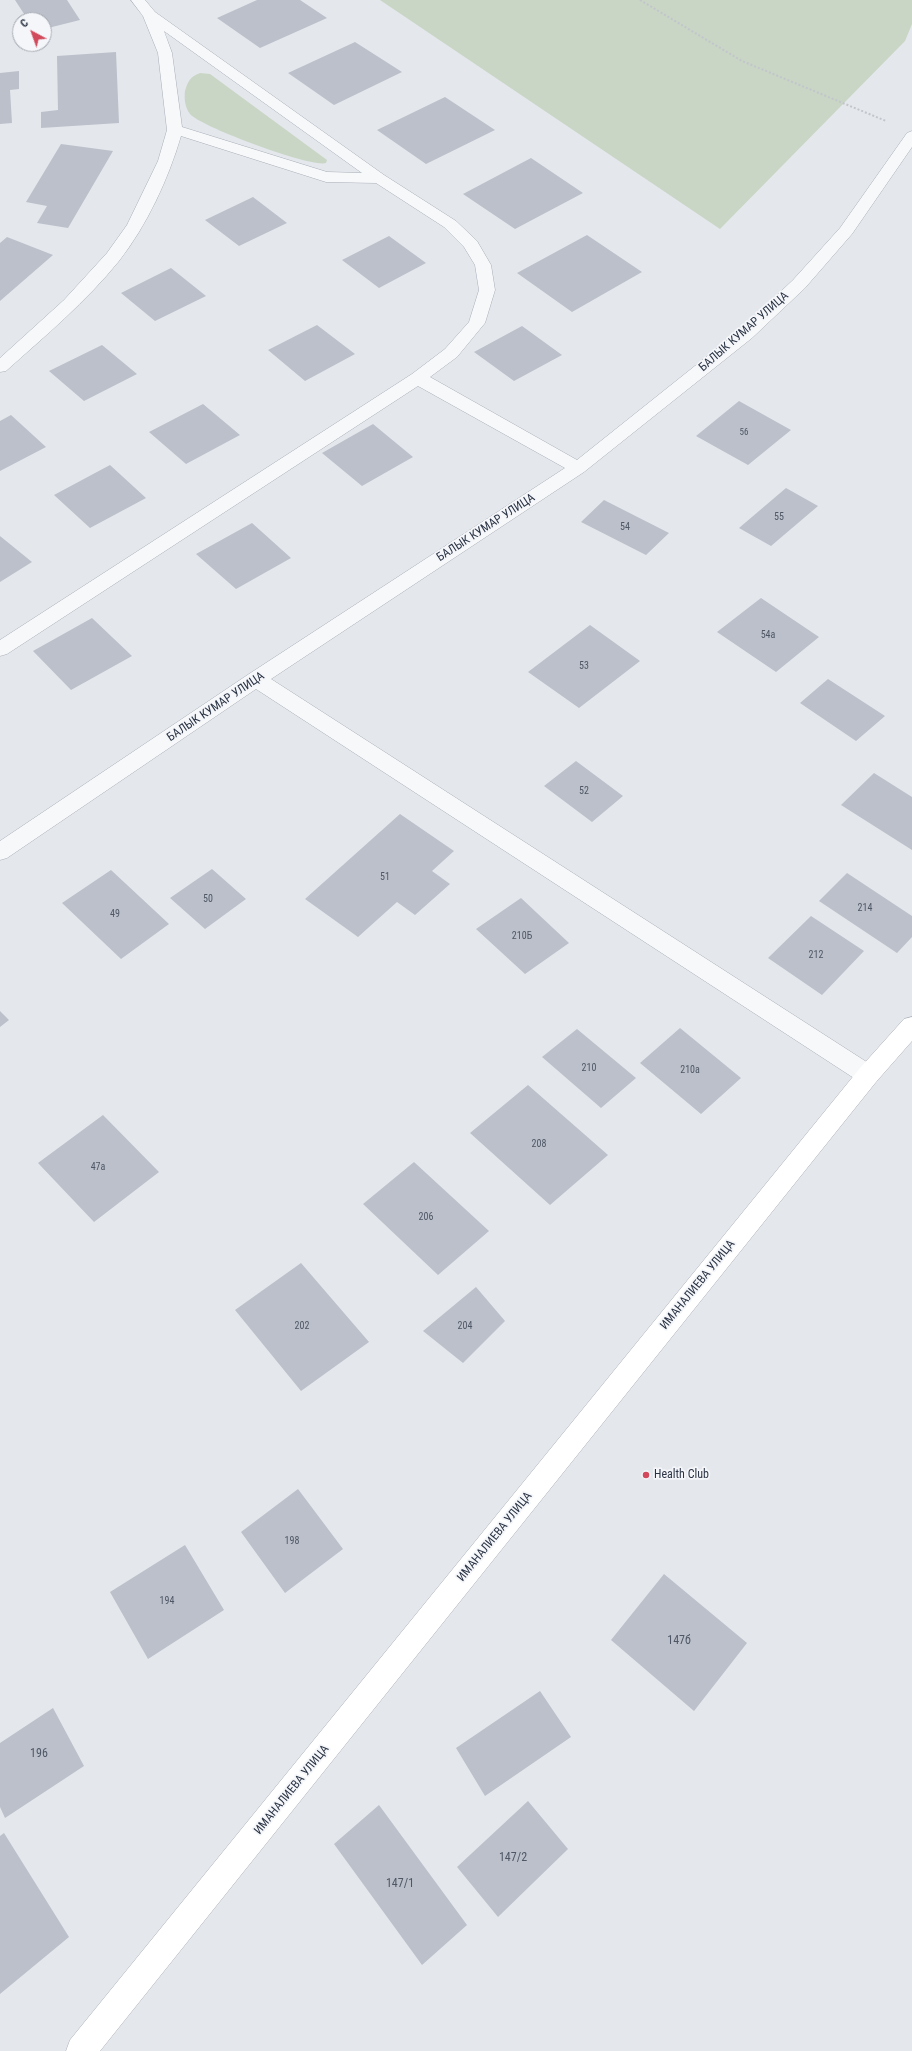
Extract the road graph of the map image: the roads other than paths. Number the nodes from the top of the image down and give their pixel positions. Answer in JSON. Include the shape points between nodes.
{"nodes":[{"id":1,"x":138,"y":0,"type":"edge"},
{"id":2,"x":150,"y":14,"type":"junction"},
{"id":3,"x":175,"y":130,"type":"junction"},
{"id":4,"x":912,"y":136,"type":"edge"},
{"id":5,"x":379,"y":178,"type":"junction"},
{"id":6,"x":0,"y":367,"type":"edge"},
{"id":7,"x":418,"y":378,"type":"junction"},
{"id":8,"x":578,"y":468,"type":"junction"},
{"id":9,"x":0,"y":649,"type":"edge"},
{"id":10,"x":256,"y":679,"type":"junction"},
{"id":11,"x":0,"y":852,"type":"edge"},
{"id":12,"x":912,"y":1026,"type":"edge"},
{"id":13,"x":868,"y":1075,"type":"junction"},
{"id":14,"x":82,"y":2051,"type":"edge"}],
"edges":[{"from":1,"to":2,"type":"street"},
{"from":2,"to":3,"type":"street","via":[[165,53]]},
{"from":2,"to":5,"type":"street"},
{"from":3,"to":5,"type":"street","via":[[326,177]]},
{"from":3,"to":6,"type":"street","via":[[166,161],[135,225],[113,257],[70,304]]},
{"from":4,"to":8,"type":"street","name":"БАЛЫК КУМАР УЛИЦА","via":[[846,231],[799,284],[746,334]]},
{"from":5,"to":7,"type":"street","via":[[450,224],[471,244],[483,265],[487,290],[477,323],[451,353]]},
{"from":7,"to":8,"type":"street"},
{"from":7,"to":9,"type":"street"},
{"from":8,"to":10,"type":"street","name":"БАЛЫК КУМАР УЛИЦА"},
{"from":10,"to":11,"type":"street","name":"БАЛЫК КУМАР УЛИЦА"},
{"from":10,"to":13,"type":"street"},
{"from":12,"to":13,"type":"street","name":"ИМАНАЛИЕВА УЛИЦА"},
{"from":13,"to":14,"type":"street","name":"ИМАНАЛИЕВА УЛИЦА"}]}
